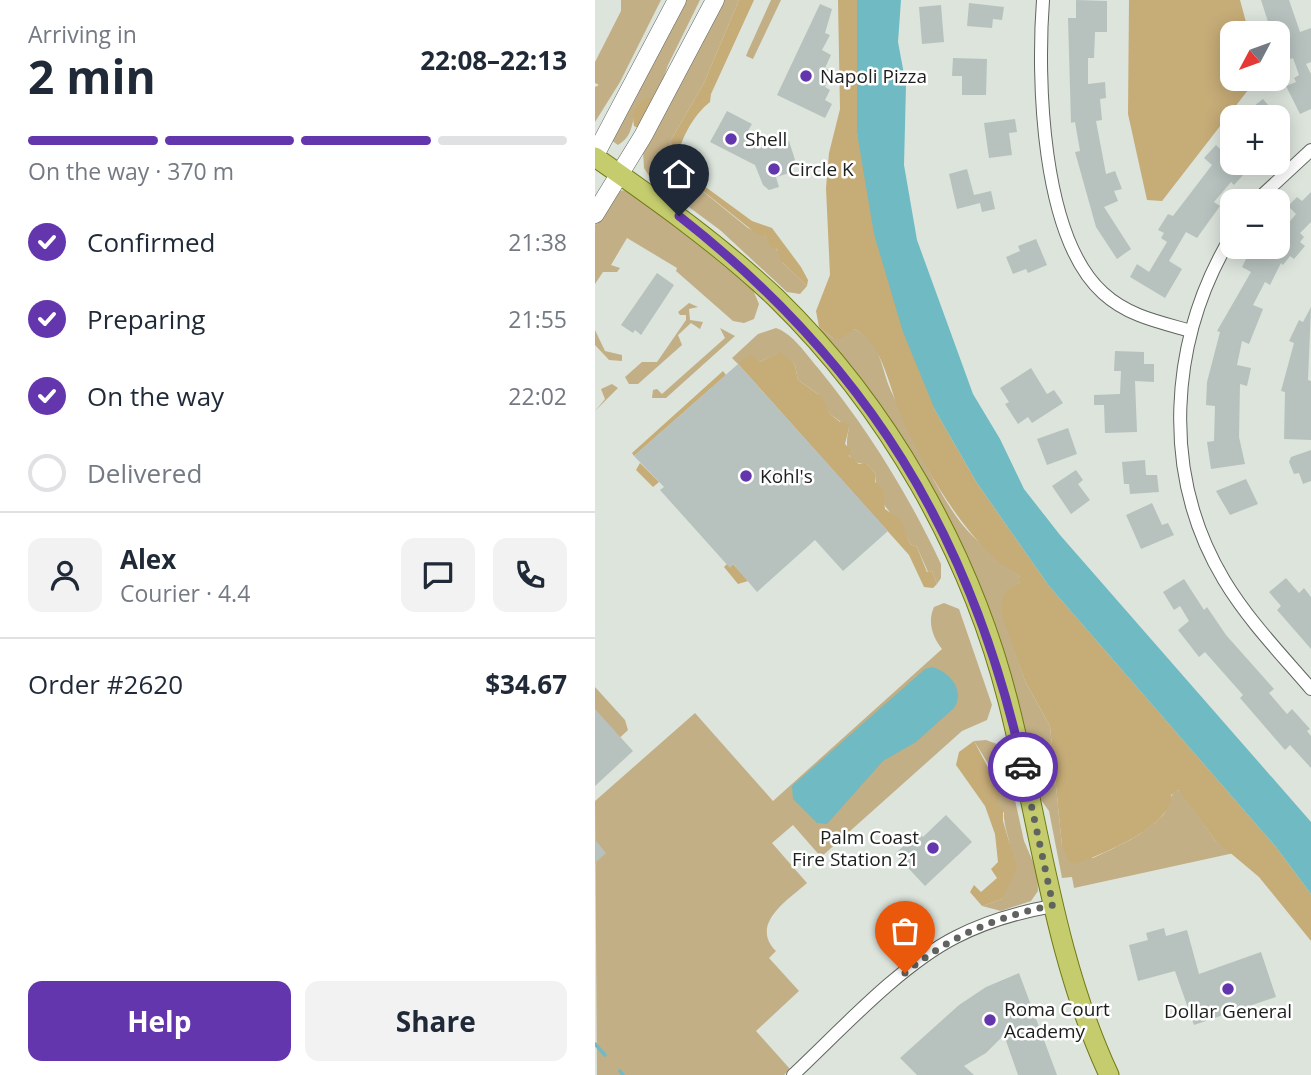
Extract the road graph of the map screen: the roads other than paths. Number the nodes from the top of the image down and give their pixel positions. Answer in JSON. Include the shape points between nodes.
{"nodes":[{"id":1,"x":677,"y":0,"type":"edge"},
{"id":2,"x":715,"y":0,"type":"edge"},
{"id":3,"x":1042,"y":0,"type":"edge"},
{"id":4,"x":1311,"y":149,"type":"edge"},
{"id":5,"x":595,"y":156,"type":"edge"},
{"id":6,"x":621,"y":175,"type":"junction"},
{"id":7,"x":1269,"y":189,"type":"edge"},
{"id":8,"x":595,"y":214,"type":"edge"},
{"id":9,"x":1220,"y":258,"type":"edge"},
{"id":10,"x":1191,"y":331,"type":"junction"},
{"id":11,"x":1311,"y":689,"type":"edge"},
{"id":12,"x":1053,"y":905,"type":"junction"},
{"id":13,"x":793,"y":1075,"type":"edge"},
{"id":14,"x":1109,"y":1075,"type":"edge"}],
"edges":[{"from":1,"to":5,"type":"main road"},
{"from":2,"to":6,"type":"main road"},
{"from":3,"to":10,"type":"street","via":[[1045,130],[1072,250],[1089,278],[1113,301],[1137,316]]},
{"from":4,"to":7,"type":"street"},
{"from":5,"to":6,"type":"main road"},
{"from":6,"to":8,"type":"main road"},
{"from":6,"to":12,"type":"main road","via":[[709,239],[782,305],[858,393],[918,485],[957,560],[993,650]]},
{"from":9,"to":10,"type":"street"},
{"from":10,"to":11,"type":"street","via":[[1179,420],[1184,468],[1197,518],[1212,558],[1233,594]]},
{"from":12,"to":13,"type":"street","via":[[994,920],[936,948]]},
{"from":12,"to":14,"type":"main road","via":[[1073,981]]}]}
